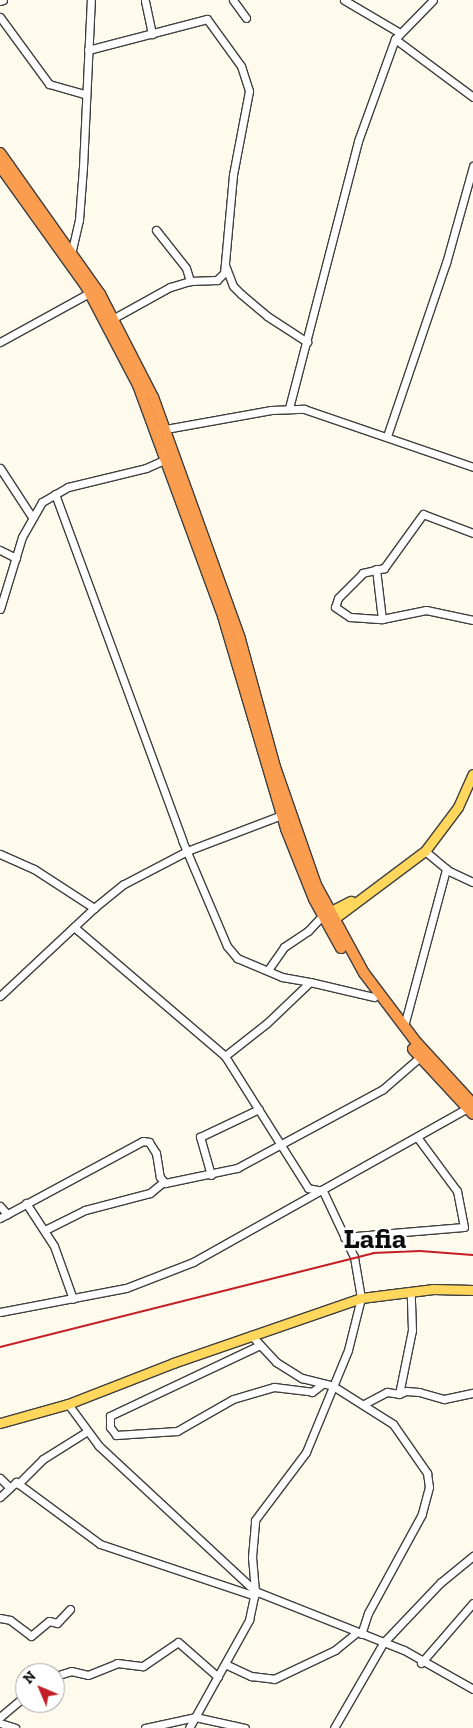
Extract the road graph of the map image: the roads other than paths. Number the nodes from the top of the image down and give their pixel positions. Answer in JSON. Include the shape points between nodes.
{"nodes":[{"id":1,"x":91,"y":0,"type":"edge"},
{"id":2,"x":233,"y":0,"type":"edge"},
{"id":3,"x":344,"y":0,"type":"edge"},
{"id":4,"x":433,"y":0,"type":"edge"},
{"id":5,"x":146,"y":1,"type":"edge"},
{"id":6,"x":0,"y":17,"type":"edge"},
{"id":7,"x":246,"y":18,"type":"dead end"},
{"id":8,"x":152,"y":34,"type":"junction"},
{"id":9,"x":398,"y":36,"type":"junction"},
{"id":10,"x":88,"y":50,"type":"junction"},
{"id":11,"x":85,"y":94,"type":"junction"},
{"id":12,"x":473,"y":97,"type":"edge"},
{"id":13,"x":0,"y":153,"type":"edge"},
{"id":14,"x":0,"y":166,"type":"edge"},
{"id":15,"x":473,"y":166,"type":"edge"},
{"id":16,"x":156,"y":230,"type":"dead end"},
{"id":17,"x":72,"y":250,"type":"junction"},
{"id":18,"x":225,"y":265,"type":"junction"},
{"id":19,"x":216,"y":280,"type":"junction"},
{"id":20,"x":190,"y":281,"type":"junction"},
{"id":21,"x":233,"y":286,"type":"junction"},
{"id":22,"x":90,"y":293,"type":"junction"},
{"id":23,"x":114,"y":318,"type":"junction"},
{"id":24,"x":0,"y":342,"type":"edge"},
{"id":25,"x":307,"y":342,"type":"junction"},
{"id":26,"x":289,"y":408,"type":"junction"},
{"id":27,"x":162,"y":429,"type":"junction"},
{"id":28,"x":388,"y":436,"type":"junction"},
{"id":29,"x":168,"y":458,"type":"junction"},
{"id":30,"x":473,"y":467,"type":"edge"},
{"id":31,"x":0,"y":468,"type":"edge"},
{"id":32,"x":55,"y":494,"type":"junction"},
{"id":33,"x":32,"y":516,"type":"junction"},
{"id":34,"x":473,"y":533,"type":"edge"},
{"id":35,"x":0,"y":550,"type":"edge"},
{"id":36,"x":16,"y":558,"type":"junction"},
{"id":37,"x":376,"y":569,"type":"junction"},
{"id":38,"x":0,"y":609,"type":"edge"},
{"id":39,"x":382,"y":620,"type":"junction"},
{"id":40,"x":473,"y":620,"type":"edge"},
{"id":41,"x":473,"y":774,"type":"edge"},
{"id":42,"x":282,"y":815,"type":"junction"},
{"id":43,"x":187,"y":851,"type":"junction"},
{"id":44,"x":425,"y":851,"type":"junction"},
{"id":45,"x":0,"y":854,"type":"edge"},
{"id":46,"x":446,"y":869,"type":"junction"},
{"id":47,"x":473,"y":882,"type":"edge"},
{"id":48,"x":94,"y":908,"type":"junction"},
{"id":49,"x":326,"y":918,"type":"junction"},
{"id":50,"x":74,"y":927,"type":"junction"},
{"id":51,"x":268,"y":970,"type":"junction"},
{"id":52,"x":310,"y":982,"type":"junction"},
{"id":53,"x":0,"y":996,"type":"edge"},
{"id":54,"x":374,"y":997,"type":"junction"},
{"id":55,"x":404,"y":1026,"type":"junction"},
{"id":56,"x":225,"y":1056,"type":"junction"},
{"id":57,"x":420,"y":1056,"type":"junction"},
{"id":58,"x":259,"y":1109,"type":"junction"},
{"id":59,"x":471,"y":1109,"type":"edge"},
{"id":60,"x":417,"y":1137,"type":"junction"},
{"id":61,"x":280,"y":1144,"type":"junction"},
{"id":62,"x":211,"y":1175,"type":"junction"},
{"id":63,"x":163,"y":1182,"type":"junction"},
{"id":64,"x":323,"y":1191,"type":"junction"},
{"id":65,"x":26,"y":1203,"type":"junction"},
{"id":66,"x":0,"y":1206,"type":"edge"},
{"id":67,"x":7,"y":1214,"type":"junction"},
{"id":68,"x":0,"y":1218,"type":"edge"},
{"id":69,"x":45,"y":1230,"type":"junction"},
{"id":70,"x":344,"y":1236,"type":"junction"},
{"id":71,"x":473,"y":1290,"type":"edge"},
{"id":72,"x":411,"y":1292,"type":"junction"},
{"id":73,"x":361,"y":1298,"type":"junction"},
{"id":74,"x":73,"y":1299,"type":"junction"},
{"id":75,"x":0,"y":1312,"type":"edge"},
{"id":76,"x":251,"y":1335,"type":"junction"},
{"id":77,"x":260,"y":1345,"type":"junction"},
{"id":78,"x":321,"y":1385,"type":"junction"},
{"id":79,"x":333,"y":1386,"type":"junction"},
{"id":80,"x":473,"y":1392,"type":"edge"},
{"id":81,"x":399,"y":1394,"type":"junction"},
{"id":82,"x":68,"y":1404,"type":"junction"},
{"id":83,"x":364,"y":1404,"type":"junction"},
{"id":84,"x":0,"y":1424,"type":"edge"},
{"id":85,"x":86,"y":1432,"type":"junction"},
{"id":86,"x":0,"y":1478,"type":"edge"},
{"id":87,"x":18,"y":1484,"type":"junction"},
{"id":88,"x":8,"y":1486,"type":"junction"},
{"id":89,"x":0,"y":1497,"type":"edge"},
{"id":90,"x":473,"y":1556,"type":"edge"},
{"id":91,"x":255,"y":1593,"type":"junction"},
{"id":92,"x":473,"y":1603,"type":"edge"},
{"id":93,"x":70,"y":1609,"type":"dead end"},
{"id":94,"x":0,"y":1618,"type":"edge"},
{"id":95,"x":359,"y":1633,"type":"junction"},
{"id":96,"x":383,"y":1643,"type":"junction"},
{"id":97,"x":422,"y":1663,"type":"junction"},
{"id":98,"x":225,"y":1664,"type":"junction"},
{"id":99,"x":65,"y":1673,"type":"edge"},
{"id":100,"x":218,"y":1677,"type":"junction"},
{"id":101,"x":473,"y":1689,"type":"edge"},
{"id":102,"x":15,"y":1704,"type":"edge"},
{"id":103,"x":0,"y":1717,"type":"edge"},
{"id":104,"x":195,"y":1717,"type":"junction"},
{"id":105,"x":0,"y":1723,"type":"edge"},
{"id":106,"x":15,"y":1728,"type":"edge"},
{"id":107,"x":145,"y":1728,"type":"edge"},
{"id":108,"x":189,"y":1728,"type":"edge"},
{"id":109,"x":245,"y":1728,"type":"edge"},
{"id":110,"x":334,"y":1728,"type":"edge"}],
"edges":[{"from":1,"to":10,"type":"street"},
{"from":2,"to":7,"type":"street"},
{"from":3,"to":9,"type":"street"},
{"from":4,"to":9,"type":"street"},
{"from":5,"to":8,"type":"street"},
{"from":6,"to":11,"type":"street","via":[[49,84]]},
{"from":8,"to":10,"type":"street"},
{"from":8,"to":18,"type":"street","via":[[199,20],[211,20],[247,78],[248,104],[233,175]]},
{"from":9,"to":12,"type":"street"},
{"from":9,"to":25,"type":"street","via":[[358,141]]},
{"from":10,"to":11,"type":"street"},
{"from":11,"to":17,"type":"street","via":[[79,220]]},
{"from":13,"to":17,"type":"highway"},
{"from":14,"to":22,"type":"highway"},
{"from":15,"to":28,"type":"street","via":[[446,263]]},
{"from":16,"to":20,"type":"street","via":[[186,268]]},
{"from":17,"to":23,"type":"highway"},
{"from":18,"to":19,"type":"street","via":[[224,273]]},
{"from":18,"to":21,"type":"street"},
{"from":19,"to":20,"type":"street"},
{"from":19,"to":21,"type":"street"},
{"from":20,"to":23,"type":"street","via":[[163,290]]},
{"from":21,"to":25,"type":"street","via":[[259,310]]},
{"from":22,"to":24,"type":"street"},
{"from":22,"to":27,"type":"highway"},
{"from":23,"to":27,"type":"highway"},
{"from":25,"to":26,"type":"street"},
{"from":26,"to":27,"type":"street"},
{"from":26,"to":28,"type":"street","via":[[320,413]]},
{"from":27,"to":29,"type":"highway"},
{"from":27,"to":49,"type":"highway","via":[[240,639],[288,806]]},
{"from":28,"to":30,"type":"street"},
{"from":29,"to":32,"type":"street","via":[[146,468],[68,487]]},
{"from":29,"to":42,"type":"highway","via":[[232,643]]},
{"from":31,"to":33,"type":"street"},
{"from":32,"to":33,"type":"street","via":[[42,502]]},
{"from":32,"to":43,"type":"street"},
{"from":33,"to":36,"type":"street"},
{"from":34,"to":37,"type":"street","via":[[425,513],[384,568]]},
{"from":35,"to":36,"type":"street"},
{"from":36,"to":38,"type":"street"},
{"from":37,"to":39,"type":"street"},
{"from":37,"to":39,"type":"street","via":[[363,574],[338,598],[335,607],[350,617]]},
{"from":39,"to":40,"type":"street","via":[[426,610]]},
{"from":41,"to":44,"type":"main road","via":[[458,807]]},
{"from":42,"to":43,"type":"street"},
{"from":42,"to":49,"type":"highway","via":[[301,868]]},
{"from":43,"to":48,"type":"street","via":[[124,884]]},
{"from":43,"to":51,"type":"street","via":[[230,950],[237,958]]},
{"from":44,"to":46,"type":"street"},
{"from":44,"to":49,"type":"main road"},
{"from":45,"to":48,"type":"street","via":[[34,869]]},
{"from":46,"to":47,"type":"street"},
{"from":46,"to":55,"type":"street"},
{"from":48,"to":50,"type":"street"},
{"from":49,"to":51,"type":"street","via":[[284,947]]},
{"from":49,"to":54,"type":"highway"},
{"from":49,"to":55,"type":"highway"},
{"from":50,"to":53,"type":"street"},
{"from":50,"to":56,"type":"street"},
{"from":51,"to":52,"type":"street"},
{"from":52,"to":54,"type":"street"},
{"from":52,"to":56,"type":"street","via":[[267,1023]]},
{"from":54,"to":57,"type":"highway"},
{"from":55,"to":59,"type":"highway"},
{"from":56,"to":58,"type":"street"},
{"from":57,"to":59,"type":"highway"},
{"from":57,"to":61,"type":"street","via":[[383,1089]]},
{"from":58,"to":61,"type":"street"},
{"from":58,"to":62,"type":"street","via":[[200,1137]]},
{"from":59,"to":60,"type":"street"},
{"from":60,"to":64,"type":"street"},
{"from":60,"to":70,"type":"street","via":[[457,1192],[464,1227]]},
{"from":61,"to":62,"type":"street","via":[[237,1168]]},
{"from":61,"to":64,"type":"street","via":[[308,1188]]},
{"from":62,"to":63,"type":"street"},
{"from":63,"to":65,"type":"street","via":[[156,1153],[145,1140]]},
{"from":63,"to":69,"type":"street","via":[[150,1193],[84,1210]]},
{"from":64,"to":70,"type":"street"},
{"from":64,"to":74,"type":"street","via":[[193,1262],[126,1288]]},
{"from":65,"to":67,"type":"street"},
{"from":65,"to":69,"type":"street"},
{"from":66,"to":67,"type":"street"},
{"from":67,"to":68,"type":"street"},
{"from":69,"to":74,"type":"street","via":[[60,1259]]},
{"from":70,"to":73,"type":"street","via":[[354,1256]]},
{"from":71,"to":72,"type":"main road"},
{"from":72,"to":73,"type":"main road"},
{"from":72,"to":81,"type":"street","via":[[412,1330]]},
{"from":73,"to":76,"type":"main road"},
{"from":73,"to":79,"type":"street","via":[[348,1350]]},
{"from":74,"to":75,"type":"street"},
{"from":76,"to":77,"type":"street"},
{"from":76,"to":82,"type":"main road"},
{"from":77,"to":78,"type":"street","via":[[276,1362]]},
{"from":77,"to":78,"type":"street","via":[[110,1416],[110,1427],[116,1435],[177,1430],[232,1399],[274,1387],[312,1392]]},
{"from":78,"to":79,"type":"street"},
{"from":79,"to":83,"type":"street"},
{"from":79,"to":91,"type":"street","via":[[302,1460],[255,1520],[252,1557]]},
{"from":80,"to":81,"type":"street","via":[[444,1399],[419,1392]]},
{"from":81,"to":83,"type":"street","via":[[388,1392]]},
{"from":82,"to":84,"type":"main road"},
{"from":82,"to":85,"type":"street"},
{"from":83,"to":95,"type":"street","via":[[393,1424],[427,1473],[430,1487],[422,1514]]},
{"from":85,"to":87,"type":"street","via":[[50,1454]]},
{"from":85,"to":91,"type":"street"},
{"from":86,"to":88,"type":"street"},
{"from":87,"to":88,"type":"street","via":[[14,1482]]},
{"from":87,"to":91,"type":"street","via":[[100,1544]]},
{"from":88,"to":89,"type":"street"},
{"from":90,"to":96,"type":"street","via":[[440,1583]]},
{"from":91,"to":95,"type":"street"},
{"from":91,"to":98,"type":"street","via":[[249,1620]]},
{"from":92,"to":97,"type":"street"},
{"from":93,"to":94,"type":"street","via":[[57,1623],[50,1621],[31,1636],[10,1620]]},
{"from":95,"to":96,"type":"street"},
{"from":95,"to":98,"type":"street","via":[[335,1650],[274,1679],[251,1676]]},
{"from":96,"to":97,"type":"street","via":[[404,1650]]},
{"from":96,"to":110,"type":"street"},
{"from":97,"to":101,"type":"street"},
{"from":98,"to":100,"type":"street"},
{"from":99,"to":100,"type":"street","via":[[88,1675],[117,1663],[143,1666],[178,1642]]},
{"from":100,"to":104,"type":"street"},
{"from":102,"to":103,"type":"street"},
{"from":104,"to":107,"type":"street"},
{"from":104,"to":108,"type":"street"},
{"from":104,"to":109,"type":"street"},
{"from":105,"to":106,"type":"street"}]}
